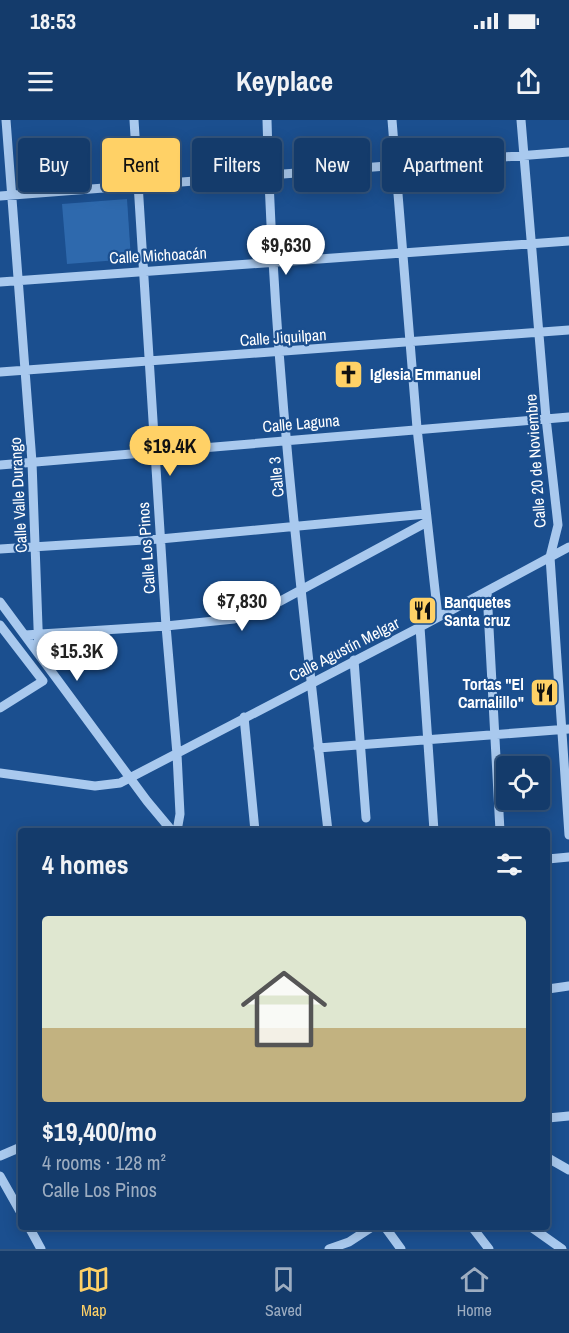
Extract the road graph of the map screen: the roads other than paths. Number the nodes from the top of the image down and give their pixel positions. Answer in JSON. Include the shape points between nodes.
{"nodes":[{"id":1,"x":6,"y":120,"type":"edge"},
{"id":2,"x":134,"y":120,"type":"edge"},
{"id":3,"x":267,"y":120,"type":"edge"},
{"id":4,"x":392,"y":120,"type":"edge"},
{"id":5,"x":521,"y":120,"type":"edge"},
{"id":6,"x":135,"y":138,"type":"edge"},
{"id":7,"x":268,"y":138,"type":"edge"},
{"id":8,"x":394,"y":138,"type":"edge"},
{"id":9,"x":569,"y":153,"type":"edge"},
{"id":10,"x":525,"y":156,"type":"junction"},
{"id":11,"x":504,"y":158,"type":"edge"},
{"id":12,"x":382,"y":167,"type":"edge"},
{"id":13,"x":282,"y":175,"type":"edge"},
{"id":14,"x":102,"y":189,"type":"edge"},
{"id":15,"x":139,"y":192,"type":"edge"},
{"id":16,"x":270,"y":192,"type":"edge"},
{"id":17,"x":398,"y":192,"type":"edge"},
{"id":18,"x":12,"y":195,"type":"junction"},
{"id":19,"x":0,"y":196,"type":"edge"},
{"id":20,"x":569,"y":241,"type":"edge"},
{"id":21,"x":533,"y":244,"type":"junction"},
{"id":22,"x":402,"y":253,"type":"junction"},
{"id":23,"x":274,"y":264,"type":"junction"},
{"id":24,"x":144,"y":270,"type":"junction"},
{"id":25,"x":18,"y":280,"type":"junction"},
{"id":26,"x":0,"y":282,"type":"edge"},
{"id":27,"x":569,"y":330,"type":"edge"},
{"id":28,"x":540,"y":332,"type":"junction"},
{"id":29,"x":411,"y":343,"type":"junction"},
{"id":30,"x":280,"y":352,"type":"junction"},
{"id":31,"x":151,"y":362,"type":"junction"},
{"id":32,"x":25,"y":370,"type":"junction"},
{"id":33,"x":0,"y":372,"type":"edge"},
{"id":34,"x":569,"y":417,"type":"edge"},
{"id":35,"x":546,"y":418,"type":"junction"},
{"id":36,"x":417,"y":428,"type":"junction"},
{"id":37,"x":288,"y":439,"type":"junction"},
{"id":38,"x":155,"y":451,"type":"junction"},
{"id":39,"x":32,"y":462,"type":"junction"},
{"id":40,"x":0,"y":465,"type":"edge"},
{"id":41,"x":427,"y":518,"type":"junction"},
{"id":42,"x":295,"y":526,"type":"junction"},
{"id":43,"x":160,"y":539,"type":"junction"},
{"id":44,"x":36,"y":547,"type":"junction"},
{"id":45,"x":569,"y":547,"type":"edge"},
{"id":46,"x":0,"y":549,"type":"edge"},
{"id":47,"x":550,"y":557,"type":"junction"},
{"id":48,"x":300,"y":590,"type":"junction"},
{"id":49,"x":487,"y":591,"type":"junction"},
{"id":50,"x":0,"y":602,"type":"edge"},
{"id":51,"x":438,"y":617,"type":"junction"},
{"id":52,"x":0,"y":625,"type":"edge"},
{"id":53,"x":166,"y":626,"type":"junction"},
{"id":54,"x":420,"y":627,"type":"junction"},
{"id":55,"x":40,"y":634,"type":"junction"},
{"id":56,"x":25,"y":635,"type":"junction"},
{"id":57,"x":39,"y":654,"type":"junction"},
{"id":58,"x":354,"y":660,"type":"junction"},
{"id":59,"x":311,"y":682,"type":"junction"},
{"id":60,"x":0,"y":708,"type":"edge"},
{"id":61,"x":244,"y":717,"type":"junction"},
{"id":62,"x":566,"y":729,"type":"edge"},
{"id":63,"x":495,"y":734,"type":"junction"},
{"id":64,"x":428,"y":740,"type":"junction"},
{"id":65,"x":362,"y":745,"type":"junction"},
{"id":66,"x":318,"y":748,"type":"junction"},
{"id":67,"x":177,"y":754,"type":"junction"},
{"id":68,"x":0,"y":773,"type":"edge"},
{"id":69,"x":131,"y":778,"type":"junction"},
{"id":70,"x":366,"y":818,"type":"dead end"},
{"id":71,"x":170,"y":828,"type":"edge"},
{"id":72,"x":178,"y":828,"type":"edge"},
{"id":73,"x":255,"y":828,"type":"edge"},
{"id":74,"x":328,"y":828,"type":"edge"},
{"id":75,"x":434,"y":828,"type":"edge"},
{"id":76,"x":500,"y":828,"type":"edge"},
{"id":77,"x":569,"y":835,"type":"edge"},
{"id":78,"x":569,"y":857,"type":"edge"},
{"id":79,"x":550,"y":859,"type":"edge"},
{"id":80,"x":569,"y":986,"type":"edge"},
{"id":81,"x":550,"y":989,"type":"edge"},
{"id":82,"x":569,"y":1116,"type":"edge"},
{"id":83,"x":550,"y":1118,"type":"edge"},
{"id":84,"x":18,"y":1149,"type":"edge"},
{"id":85,"x":0,"y":1156,"type":"edge"},
{"id":86,"x":550,"y":1159,"type":"edge"},
{"id":87,"x":569,"y":1170,"type":"edge"},
{"id":88,"x":0,"y":1176,"type":"edge"},
{"id":89,"x":18,"y":1208,"type":"edge"},
{"id":90,"x":31,"y":1230,"type":"edge"},
{"id":91,"x":367,"y":1230,"type":"edge"},
{"id":92,"x":387,"y":1230,"type":"edge"},
{"id":93,"x":474,"y":1230,"type":"edge"},
{"id":94,"x":535,"y":1230,"type":"edge"},
{"id":95,"x":41,"y":1249,"type":"edge"},
{"id":96,"x":329,"y":1249,"type":"edge"},
{"id":97,"x":401,"y":1249,"type":"edge"},
{"id":98,"x":489,"y":1249,"type":"edge"},
{"id":99,"x":562,"y":1249,"type":"edge"}],
"edges":[{"from":1,"to":18,"type":"street","name":"Calle Valle Durango"},
{"from":2,"to":6,"type":"street","name":"Calle Los Pinos"},
{"from":3,"to":7,"type":"street","name":"Calle 3"},
{"from":4,"to":8,"type":"street"},
{"from":5,"to":10,"type":"street","name":"Calle 20 de Noviembre"},
{"from":9,"to":10,"type":"street"},
{"from":10,"to":11,"type":"street"},
{"from":10,"to":21,"type":"street","name":"Calle 20 de Noviembre"},
{"from":12,"to":13,"type":"street"},
{"from":14,"to":18,"type":"street"},
{"from":15,"to":24,"type":"street","name":"Calle Los Pinos"},
{"from":16,"to":23,"type":"street","name":"Calle 3"},
{"from":17,"to":22,"type":"street"},
{"from":18,"to":19,"type":"street"},
{"from":18,"to":25,"type":"street","name":"Calle Valle Durango"},
{"from":20,"to":21,"type":"street","name":"Calle Michoacán"},
{"from":21,"to":22,"type":"street","name":"Calle Michoacán"},
{"from":21,"to":28,"type":"street","name":"Calle 20 de Noviembre"},
{"from":22,"to":23,"type":"street","name":"Calle Michoacán"},
{"from":22,"to":29,"type":"street"},
{"from":23,"to":24,"type":"street","name":"Calle Michoacán"},
{"from":23,"to":30,"type":"street","name":"Calle 3"},
{"from":24,"to":25,"type":"street","name":"Calle Michoacán"},
{"from":24,"to":31,"type":"street","name":"Calle Los Pinos"},
{"from":25,"to":26,"type":"street","name":"Calle Michoacán"},
{"from":25,"to":32,"type":"street","name":"Calle Valle Durango"},
{"from":27,"to":28,"type":"street","name":"Calle Jiquilpan"},
{"from":28,"to":29,"type":"street","name":"Calle Jiquilpan"},
{"from":28,"to":35,"type":"street","name":"Calle 20 de Noviembre"},
{"from":29,"to":30,"type":"street","name":"Calle Jiquilpan"},
{"from":29,"to":36,"type":"street"},
{"from":30,"to":31,"type":"street","name":"Calle Jiquilpan"},
{"from":30,"to":37,"type":"street","name":"Calle 3"},
{"from":31,"to":32,"type":"street","name":"Calle Jiquilpan"},
{"from":31,"to":38,"type":"street","name":"Calle Los Pinos"},
{"from":32,"to":33,"type":"street","name":"Calle Jiquilpan"},
{"from":32,"to":39,"type":"street","name":"Calle Valle Durango"},
{"from":34,"to":35,"type":"street","name":"Calle Laguna"},
{"from":35,"to":36,"type":"street","name":"Calle Laguna"},
{"from":35,"to":47,"type":"street","name":"Calle 20 de Noviembre","via":[[558,525]]},
{"from":36,"to":37,"type":"street","name":"Calle Laguna"},
{"from":36,"to":41,"type":"street"},
{"from":37,"to":38,"type":"street","name":"Calle Laguna"},
{"from":37,"to":42,"type":"street","name":"Calle 3"},
{"from":38,"to":39,"type":"street","name":"Calle Laguna"},
{"from":38,"to":43,"type":"street","name":"Calle Los Pinos"},
{"from":39,"to":40,"type":"street","name":"Calle Laguna"},
{"from":39,"to":44,"type":"street","name":"Calle Valle Durango"},
{"from":41,"to":42,"type":"street"},
{"from":41,"to":48,"type":"street"},
{"from":41,"to":51,"type":"street"},
{"from":42,"to":43,"type":"street"},
{"from":42,"to":48,"type":"street","name":"Calle 3"},
{"from":43,"to":44,"type":"street"},
{"from":43,"to":53,"type":"street","name":"Calle Los Pinos"},
{"from":44,"to":46,"type":"street"},
{"from":44,"to":55,"type":"street","name":"Calle Valle Durango"},
{"from":45,"to":47,"type":"street","name":"Calle Agustín Melgar"},
{"from":47,"to":49,"type":"street","name":"Calle Agustín Melgar"},
{"from":47,"to":62,"type":"street","name":"Calle 20 de Noviembre"},
{"from":48,"to":53,"type":"street","via":[[245,617]]},
{"from":48,"to":59,"type":"street","name":"Calle 3"},
{"from":49,"to":51,"type":"street","name":"Calle Agustín Melgar"},
{"from":49,"to":63,"type":"street"},
{"from":50,"to":56,"type":"street"},
{"from":51,"to":54,"type":"street","name":"Calle Agustín Melgar"},
{"from":52,"to":60,"type":"street","via":[[43,681]]},
{"from":53,"to":55,"type":"street"},
{"from":53,"to":67,"type":"street","name":"Calle Los Pinos"},
{"from":54,"to":58,"type":"street","name":"Calle Agustín Melgar"},
{"from":54,"to":64,"type":"street"},
{"from":55,"to":56,"type":"street"},
{"from":55,"to":57,"type":"street","name":"Calle Valle Durango"},
{"from":56,"to":57,"type":"street"},
{"from":57,"to":69,"type":"street"},
{"from":58,"to":59,"type":"street","name":"Calle Agustín Melgar"},
{"from":58,"to":65,"type":"street"},
{"from":59,"to":61,"type":"street","name":"Calle Agustín Melgar"},
{"from":59,"to":66,"type":"street","name":"Calle 3"},
{"from":61,"to":67,"type":"street","name":"Calle Agustín Melgar"},
{"from":61,"to":73,"type":"street"},
{"from":62,"to":63,"type":"street"},
{"from":62,"to":77,"type":"street","name":"Calle 20 de Noviembre"},
{"from":63,"to":64,"type":"street"},
{"from":63,"to":76,"type":"street"},
{"from":64,"to":65,"type":"street"},
{"from":64,"to":75,"type":"street"},
{"from":65,"to":66,"type":"street"},
{"from":65,"to":70,"type":"street"},
{"from":66,"to":74,"type":"street","name":"Calle 3"},
{"from":67,"to":69,"type":"street","name":"Calle Agustín Melgar"},
{"from":67,"to":72,"type":"street","name":"Calle Los Pinos"},
{"from":68,"to":69,"type":"street","name":"Calle Agustín Melgar","via":[[95,786]]},
{"from":69,"to":71,"type":"street"},
{"from":78,"to":79,"type":"street"},
{"from":80,"to":81,"type":"street"},
{"from":82,"to":83,"type":"street"},
{"from":84,"to":85,"type":"street"},
{"from":86,"to":87,"type":"street"},
{"from":88,"to":89,"type":"street"},
{"from":90,"to":95,"type":"street"},
{"from":91,"to":96,"type":"street"},
{"from":92,"to":97,"type":"street"},
{"from":93,"to":98,"type":"street"},
{"from":94,"to":99,"type":"street"}]}
